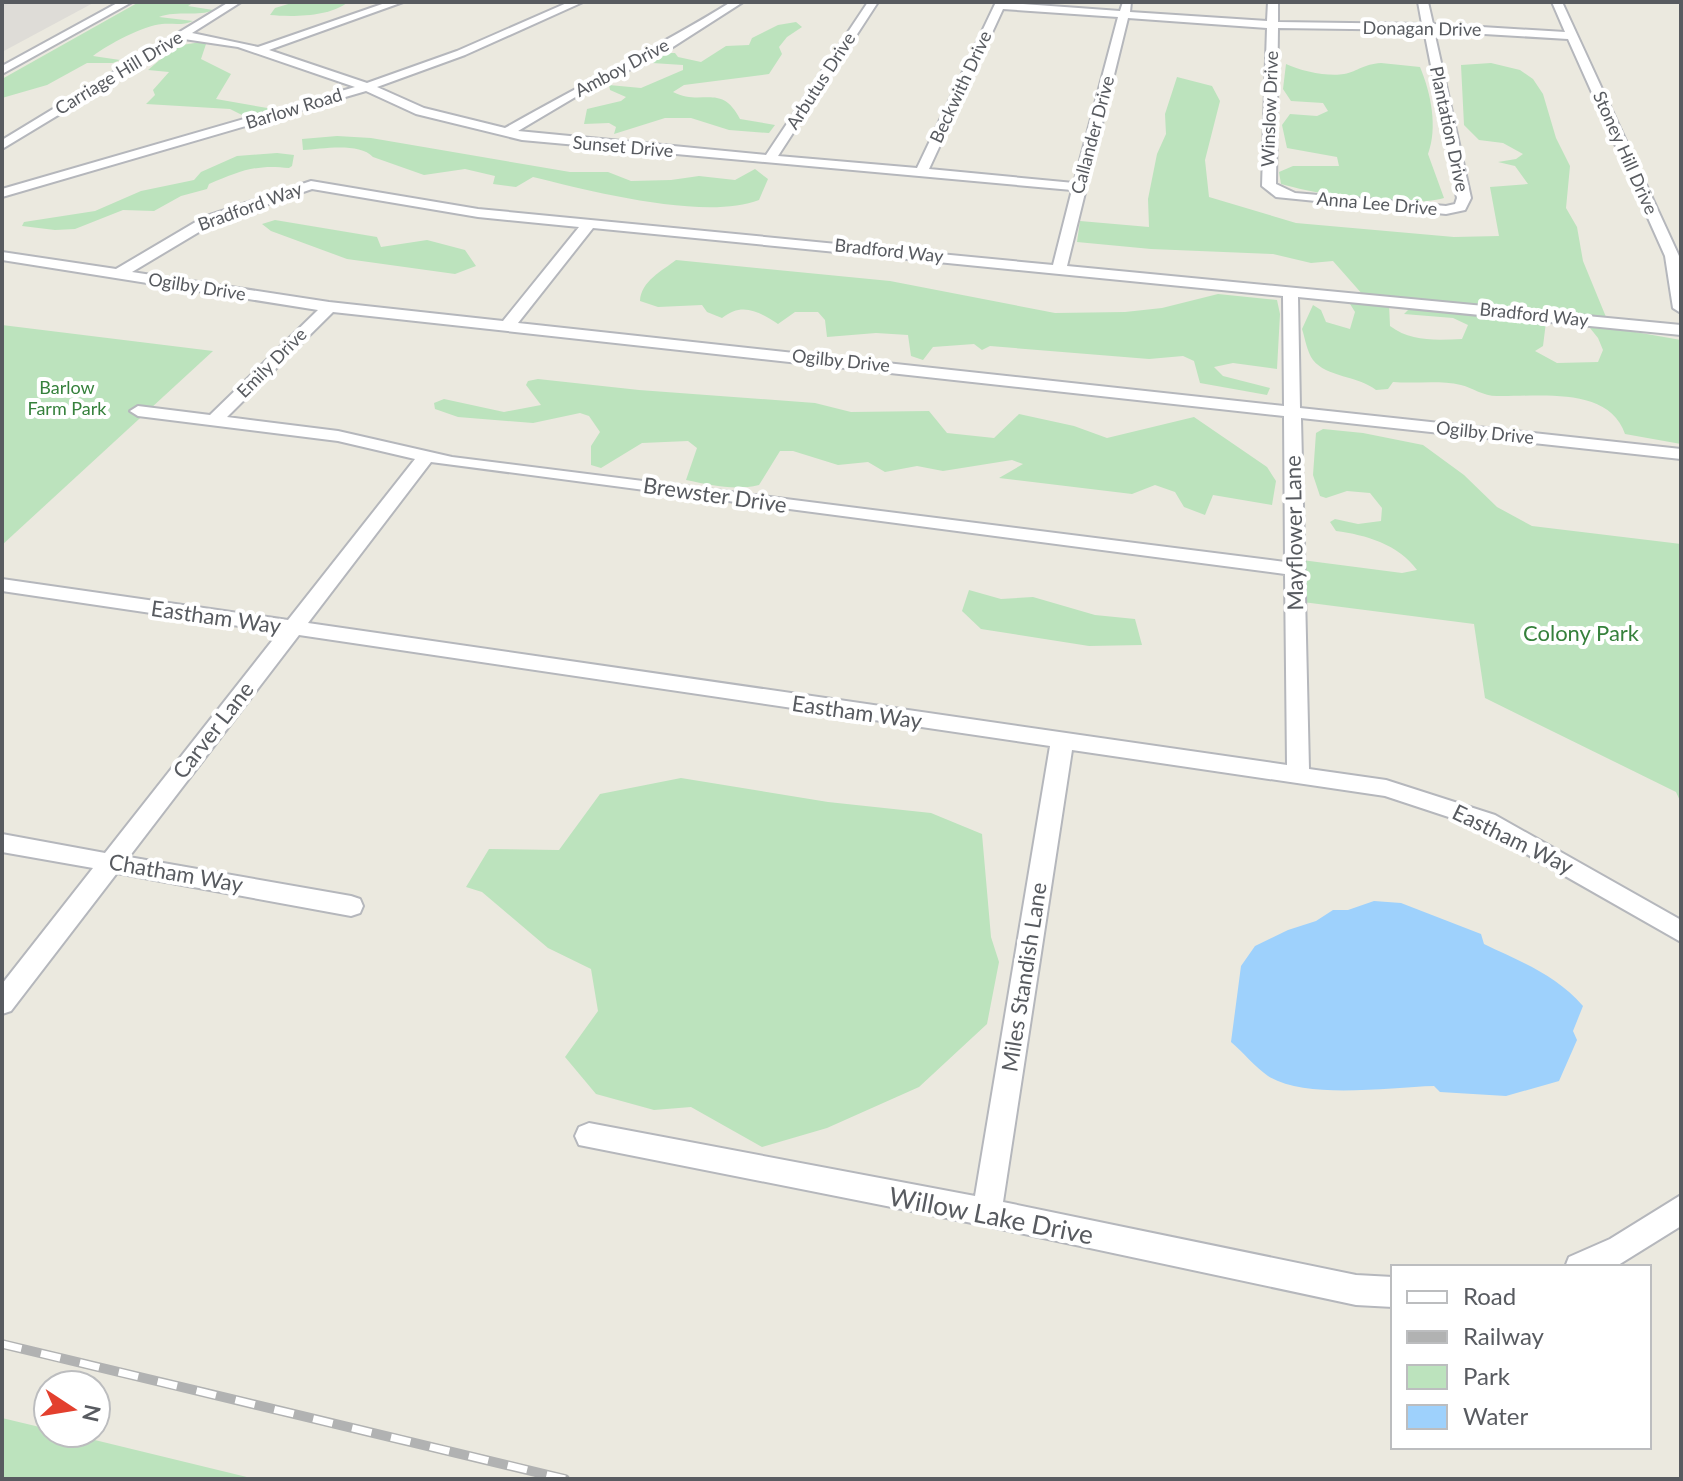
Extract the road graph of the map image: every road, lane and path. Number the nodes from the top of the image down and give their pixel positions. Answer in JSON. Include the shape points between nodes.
{"nodes":[{"id":1,"x":110,"y":2,"type":"edge"},
{"id":2,"x":127,"y":2,"type":"edge"},
{"id":3,"x":236,"y":2,"type":"edge"},
{"id":4,"x":398,"y":2,"type":"edge"},
{"id":5,"x":578,"y":2,"type":"edge"},
{"id":6,"x":738,"y":2,"type":"edge"},
{"id":7,"x":873,"y":2,"type":"edge"},
{"id":8,"x":1273,"y":2,"type":"edge"},
{"id":9,"x":1423,"y":2,"type":"edge"},
{"id":10,"x":1557,"y":2,"type":"edge"},
{"id":11,"x":1000,"y":4,"type":"edge"},
{"id":12,"x":1126,"y":8,"type":"edge"},
{"id":13,"x":78,"y":20,"type":"junction"},
{"id":14,"x":93,"y":21,"type":"junction"},
{"id":15,"x":1273,"y":25,"type":"junction"},
{"id":16,"x":1428,"y":27,"type":"junction"},
{"id":17,"x":182,"y":35,"type":"junction"},
{"id":18,"x":1571,"y":36,"type":"junction"},
{"id":19,"x":259,"y":50,"type":"junction"},
{"id":20,"x":2,"y":61,"type":"edge"},
{"id":21,"x":2,"y":71,"type":"edge"},
{"id":22,"x":367,"y":87,"type":"junction"},
{"id":23,"x":506,"y":133,"type":"junction"},
{"id":24,"x":2,"y":145,"type":"edge"},
{"id":25,"x":769,"y":160,"type":"junction"},
{"id":26,"x":921,"y":173,"type":"junction"},
{"id":27,"x":1079,"y":187,"type":"junction"},
{"id":28,"x":6,"y":188,"type":"edge"},
{"id":29,"x":1295,"y":197,"type":"joint"},
{"id":30,"x":1460,"y":207,"type":"joint"},
{"id":31,"x":589,"y":224,"type":"junction"},
{"id":32,"x":1663,"y":236,"type":"junction"},
{"id":33,"x":1681,"y":237,"type":"edge"},
{"id":34,"x":2,"y":256,"type":"edge"},
{"id":35,"x":1059,"y":268,"type":"junction"},
{"id":36,"x":118,"y":274,"type":"junction"},
{"id":37,"x":1290,"y":291,"type":"junction"},
{"id":38,"x":329,"y":307,"type":"junction"},
{"id":39,"x":1681,"y":308,"type":"edge"},
{"id":40,"x":507,"y":326,"type":"junction"},
{"id":41,"x":1681,"y":330,"type":"edge"},
{"id":42,"x":138,"y":411,"type":"dead end"},
{"id":43,"x":1293,"y":412,"type":"junction"},
{"id":44,"x":215,"y":420,"type":"junction"},
{"id":45,"x":1681,"y":454,"type":"edge"},
{"id":46,"x":425,"y":458,"type":"junction"},
{"id":47,"x":1295,"y":569,"type":"junction"},
{"id":48,"x":2,"y":585,"type":"edge"},
{"id":49,"x":292,"y":628,"type":"junction"},
{"id":50,"x":1062,"y":743,"type":"junction"},
{"id":51,"x":1298,"y":775,"type":"junction"},
{"id":52,"x":2,"y":843,"type":"edge"},
{"id":53,"x":109,"y":861,"type":"junction"},
{"id":54,"x":351,"y":906,"type":"dead end"},
{"id":55,"x":1681,"y":932,"type":"edge"},
{"id":56,"x":2,"y":1003,"type":"edge"},
{"id":57,"x":589,"y":1136,"type":"dead end"},
{"id":58,"x":1681,"y":1209,"type":"edge"},
{"id":59,"x":987,"y":1212,"type":"junction"},
{"id":60,"x":1586,"y":1265,"type":"edge"},
{"id":61,"x":1391,"y":1292,"type":"edge"}],
"edges":[{"from":1,"to":13,"type":"street"},
{"from":2,"to":14,"type":"street"},
{"from":3,"to":17,"type":"street","name":"Carriage Hill Drive"},
{"from":4,"to":19,"type":"street"},
{"from":5,"to":22,"type":"street","name":"Barlow Road"},
{"from":6,"to":23,"type":"street","name":"Amboy Drive"},
{"from":7,"to":25,"type":"street","name":"Arbutus Drive"},
{"from":8,"to":15,"type":"street","name":"Winslow Drive"},
{"from":9,"to":16,"type":"street","name":"Plantation Drive"},
{"from":10,"to":18,"type":"street","name":"Stoney Hill Drive"},
{"from":11,"to":12,"type":"street","name":"Donagan Drive"},
{"from":11,"to":26,"type":"street","name":"Beckwith Drive"},
{"from":12,"to":15,"type":"street","name":"Donagan Drive"},
{"from":12,"to":27,"type":"street","name":"Callander Drive"},
{"from":13,"to":14,"type":"street"},
{"from":13,"to":20,"type":"street"},
{"from":14,"to":21,"type":"street"},
{"from":15,"to":16,"type":"street","name":"Donagan Drive"},
{"from":15,"to":29,"type":"street","name":"Winslow Drive","via":[[1268,180],[1274,191]]},
{"from":16,"to":18,"type":"street","name":"Donagan Drive"},
{"from":16,"to":30,"type":"street","name":"Plantation Drive","via":[[1464,198]]},
{"from":17,"to":19,"type":"street","name":"Sunset Drive"},
{"from":17,"to":24,"type":"street","name":"Carriage Hill Drive"},
{"from":18,"to":32,"type":"street","name":"Stoney Hill Drive"},
{"from":19,"to":22,"type":"street","name":"Sunset Drive"},
{"from":22,"to":23,"type":"street","name":"Sunset Drive","via":[[420,111]]},
{"from":22,"to":28,"type":"street","name":"Barlow Road"},
{"from":23,"to":25,"type":"street","name":"Sunset Drive"},
{"from":25,"to":26,"type":"street","name":"Sunset Drive"},
{"from":26,"to":27,"type":"street","name":"Sunset Drive"},
{"from":27,"to":35,"type":"street","name":"Callander Drive"},
{"from":29,"to":30,"type":"street","name":"Anna Lee Drive"},
{"from":31,"to":35,"type":"street","name":"Bradford Way"},
{"from":31,"to":36,"type":"street","name":"Bradford Way","via":[[439,209],[311,185],[209,220]]},
{"from":31,"to":40,"type":"street"},
{"from":32,"to":33,"type":"street"},
{"from":32,"to":39,"type":"street","name":"Stoney Hill Drive"},
{"from":34,"to":36,"type":"street","name":"Ogilby Drive"},
{"from":35,"to":37,"type":"street","name":"Bradford Way"},
{"from":36,"to":38,"type":"street","name":"Ogilby Drive"},
{"from":37,"to":41,"type":"street","name":"Bradford Way"},
{"from":37,"to":43,"type":"street","name":"Mayflower Lane"},
{"from":38,"to":40,"type":"street","name":"Ogilby Drive"},
{"from":38,"to":44,"type":"street","name":"Emily Drive"},
{"from":40,"to":43,"type":"street","name":"Ogilby Drive"},
{"from":42,"to":44,"type":"street","name":"Brewster Drive"},
{"from":43,"to":45,"type":"street","name":"Ogilby Drive"},
{"from":43,"to":47,"type":"street","name":"Mayflower Lane"},
{"from":44,"to":46,"type":"street","name":"Brewster Drive","via":[[338,436]]},
{"from":46,"to":47,"type":"street","name":"Brewster Drive"},
{"from":46,"to":49,"type":"street","name":"Carver Lane"},
{"from":47,"to":51,"type":"street","name":"Mayflower Lane"},
{"from":48,"to":49,"type":"street","name":"Eastham Way"},
{"from":49,"to":50,"type":"street","name":"Eastham Way"},
{"from":49,"to":53,"type":"street","name":"Carver Lane"},
{"from":50,"to":51,"type":"street","name":"Eastham Way"},
{"from":50,"to":59,"type":"street","name":"Miles Standish Lane"},
{"from":51,"to":55,"type":"street","name":"Eastham Way","via":[[1407,793],[1487,821]]},
{"from":52,"to":53,"type":"street","name":"Chatham Way"},
{"from":53,"to":54,"type":"street","name":"Chatham Way"},
{"from":53,"to":56,"type":"street","name":"Carver Lane"},
{"from":57,"to":59,"type":"street","name":"Willow Lake Drive"},
{"from":58,"to":60,"type":"street","via":[[1645,1236]]},
{"from":59,"to":61,"type":"street","name":"Willow Lake Drive","via":[[1356,1290]]}]}
